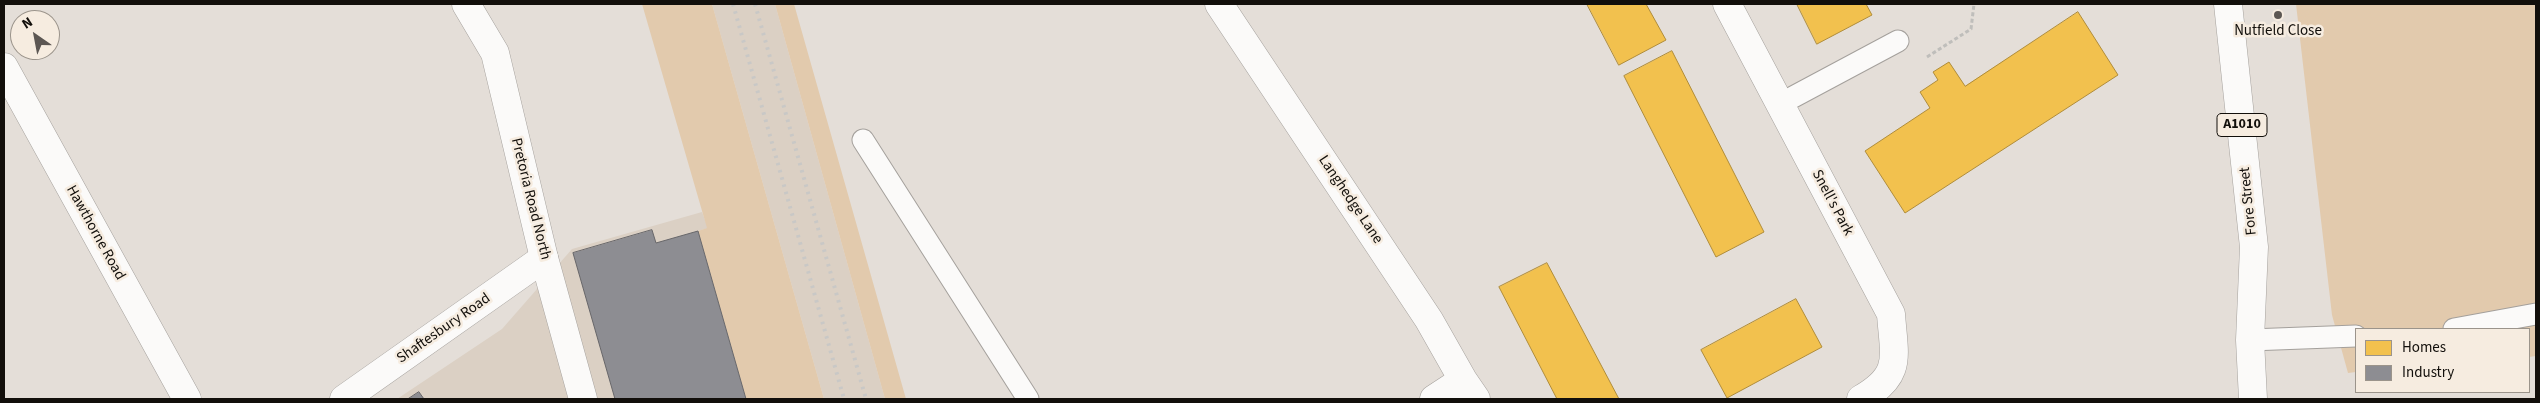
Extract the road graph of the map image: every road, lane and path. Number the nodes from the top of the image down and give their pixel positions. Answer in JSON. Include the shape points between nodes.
{"nodes":[{"id":1,"x":466,"y":4,"type":"edge"},
{"id":2,"x":1219,"y":4,"type":"edge"},
{"id":3,"x":1727,"y":4,"type":"edge"},
{"id":4,"x":1974,"y":4,"type":"edge"},
{"id":5,"x":2228,"y":4,"type":"edge"},
{"id":6,"x":1898,"y":41,"type":"joint"},
{"id":7,"x":4,"y":67,"type":"edge"},
{"id":8,"x":1780,"y":104,"type":"junction"},
{"id":9,"x":863,"y":140,"type":"dead end"},
{"id":10,"x":544,"y":258,"type":"junction"},
{"id":11,"x":2536,"y":314,"type":"edge"},
{"id":12,"x":2459,"y":328,"type":"edge"},
{"id":13,"x":2355,"y":336,"type":"edge"},
{"id":14,"x":2250,"y":340,"type":"junction"},
{"id":15,"x":1470,"y":390,"type":"edge"},
{"id":16,"x":187,"y":399,"type":"edge"},
{"id":17,"x":344,"y":399,"type":"edge"},
{"id":18,"x":583,"y":399,"type":"edge"},
{"id":19,"x":1028,"y":399,"type":"edge"},
{"id":20,"x":1434,"y":399,"type":"edge"},
{"id":21,"x":1861,"y":399,"type":"edge"},
{"id":22,"x":2252,"y":399,"type":"edge"}],
"edges":[{"from":1,"to":10,"type":"street","name":"Pretoria Road North","via":[[495,53]]},
{"from":2,"to":15,"type":"street","name":"Langhedge Lane","via":[[1429,320]]},
{"from":3,"to":8,"type":"street","name":"Snell's Park"},
{"from":4,"to":6,"type":"path","via":[[1971,29],[1916,64]]},
{"from":5,"to":14,"type":"street","name":"Fore Street","number":"A1010","via":[[2254,246]]},
{"from":6,"to":8,"type":"lane"},
{"from":7,"to":16,"type":"street","name":"Hawthorne Road"},
{"from":8,"to":21,"type":"street","name":"Snell's Park","via":[[1891,314],[1893,370],[1878,390]]},
{"from":9,"to":19,"type":"lane"},
{"from":10,"to":17,"type":"street","name":"Shaftesbury Road"},
{"from":10,"to":18,"type":"street","name":"Pretoria Road North"},
{"from":11,"to":12,"type":"lane"},
{"from":13,"to":14,"type":"lane"},
{"from":14,"to":22,"type":"street","name":"Fore Street","number":"A1010"},
{"from":15,"to":20,"type":"street"}]}
